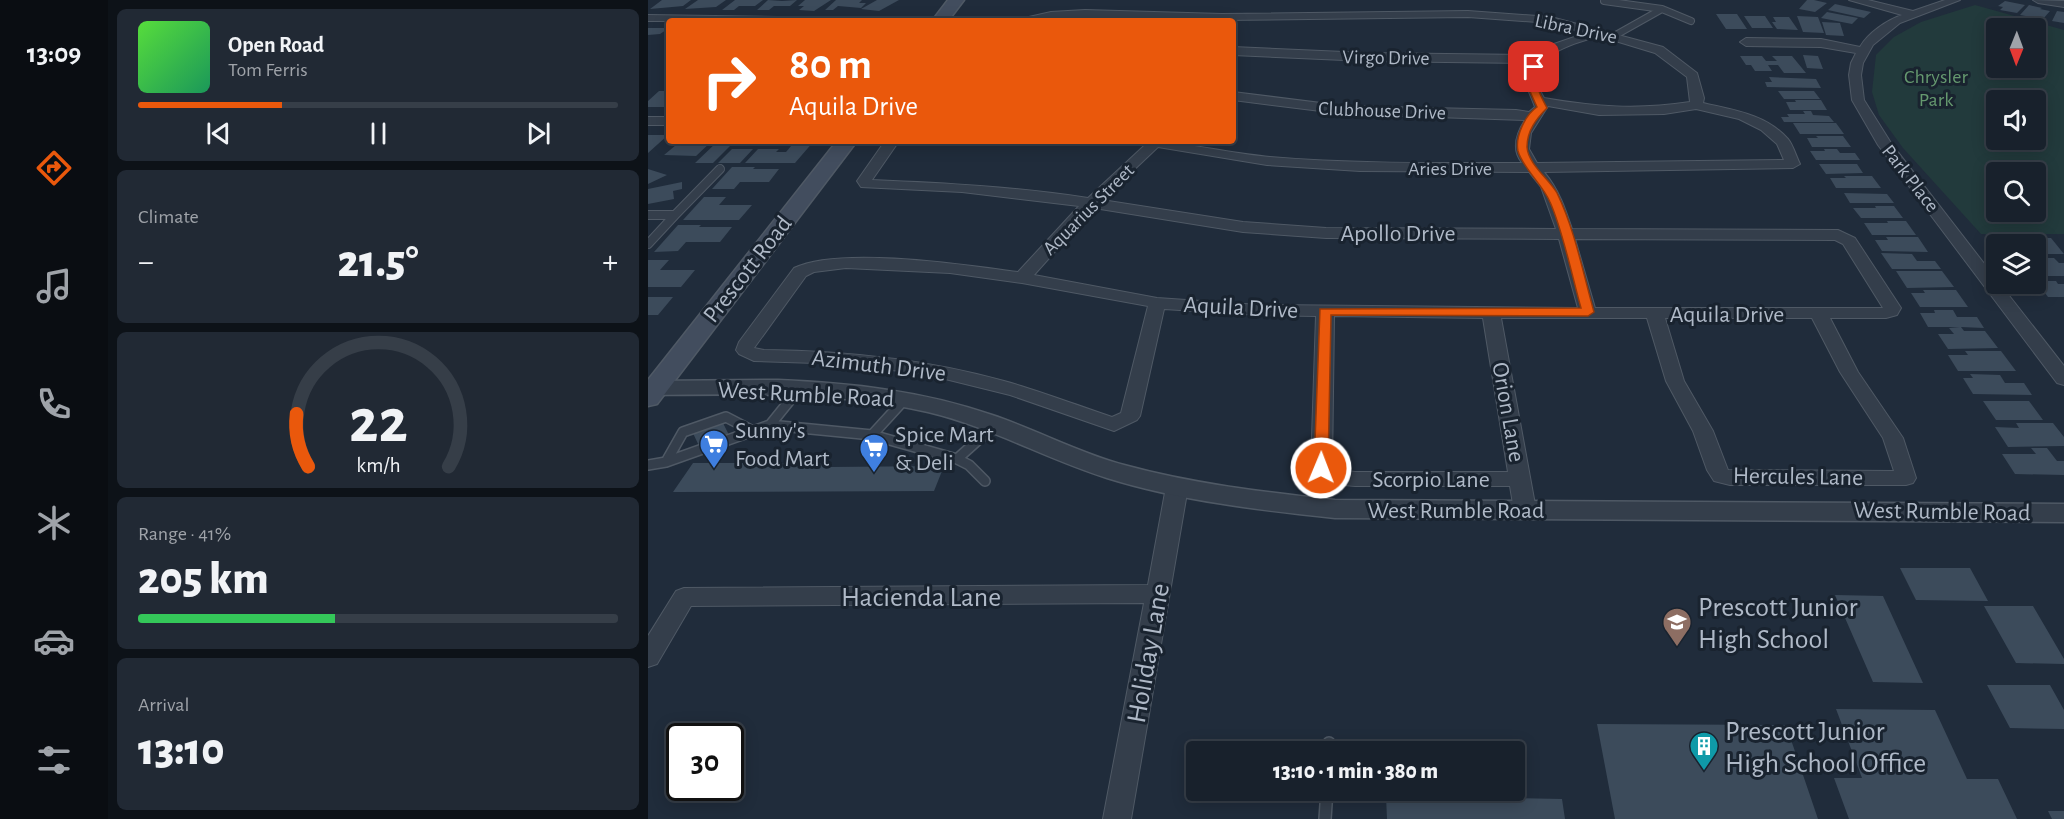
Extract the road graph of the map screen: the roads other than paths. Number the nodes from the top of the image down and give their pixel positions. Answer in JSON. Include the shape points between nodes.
{"nodes":[{"id":1,"x":956,"y":0,"type":"edge"},
{"id":2,"x":1854,"y":0,"type":"edge"},
{"id":3,"x":1955,"y":0,"type":"edge"},
{"id":4,"x":2038,"y":0,"type":"edge"},
{"id":5,"x":1604,"y":1,"type":"edge"},
{"id":6,"x":2064,"y":4,"type":"edge"},
{"id":7,"x":1662,"y":9,"type":"junction"},
{"id":8,"x":1912,"y":14,"type":"junction"},
{"id":9,"x":1127,"y":17,"type":"edge"},
{"id":10,"x":648,"y":18,"type":"edge"},
{"id":11,"x":942,"y":18,"type":"edge"},
{"id":12,"x":1041,"y":18,"type":"edge"},
{"id":13,"x":1180,"y":18,"type":"edge"},
{"id":14,"x":666,"y":19,"type":"edge"},
{"id":15,"x":1236,"y":19,"type":"edge"},
{"id":16,"x":1691,"y":21,"type":"dead end"},
{"id":17,"x":1600,"y":32,"type":"junction"},
{"id":18,"x":1614,"y":36,"type":"junction"},
{"id":19,"x":1746,"y":42,"type":"dead end"},
{"id":20,"x":1236,"y":51,"type":"edge"},
{"id":21,"x":1863,"y":51,"type":"junction"},
{"id":22,"x":1539,"y":59,"type":"junction"},
{"id":23,"x":1236,"y":96,"type":"edge"},
{"id":24,"x":1540,"y":101,"type":"junction"},
{"id":25,"x":1696,"y":105,"type":"junction"},
{"id":26,"x":1532,"y":117,"type":"junction"},
{"id":27,"x":648,"y":121,"type":"edge"},
{"id":28,"x":666,"y":121,"type":"edge"},
{"id":29,"x":845,"y":144,"type":"edge"},
{"id":30,"x":890,"y":144,"type":"edge"},
{"id":31,"x":1155,"y":144,"type":"edge"},
{"id":32,"x":1168,"y":144,"type":"edge"},
{"id":33,"x":1534,"y":168,"type":"junction"},
{"id":34,"x":720,"y":169,"type":"dead end"},
{"id":35,"x":1092,"y":202,"type":"junction"},
{"id":36,"x":648,"y":215,"type":"edge"},
{"id":37,"x":675,"y":215,"type":"junction"},
{"id":38,"x":1565,"y":233,"type":"junction"},
{"id":39,"x":648,"y":244,"type":"edge"},
{"id":40,"x":810,"y":267,"type":"joint"},
{"id":41,"x":1022,"y":278,"type":"junction"},
{"id":42,"x":1157,"y":303,"type":"junction"},
{"id":43,"x":1891,"y":311,"type":"joint"},
{"id":44,"x":1325,"y":312,"type":"junction"},
{"id":45,"x":1588,"y":312,"type":"junction"},
{"id":46,"x":1491,"y":314,"type":"junction"},
{"id":47,"x":1655,"y":314,"type":"junction"},
{"id":48,"x":1819,"y":314,"type":"junction"},
{"id":49,"x":2064,"y":379,"type":"edge"},
{"id":50,"x":799,"y":389,"type":"junction"},
{"id":51,"x":651,"y":391,"type":"edge"},
{"id":52,"x":904,"y":400,"type":"junction"},
{"id":53,"x":996,"y":424,"type":"junction"},
{"id":54,"x":770,"y":425,"type":"junction"},
{"id":55,"x":751,"y":430,"type":"junction"},
{"id":56,"x":872,"y":435,"type":"junction"},
{"id":57,"x":957,"y":459,"type":"junction"},
{"id":58,"x":666,"y":462,"type":"junction"},
{"id":59,"x":648,"y":465,"type":"edge"},
{"id":60,"x":985,"y":481,"type":"dead end"},
{"id":61,"x":1177,"y":487,"type":"junction"},
{"id":62,"x":1523,"y":492,"type":"junction"},
{"id":63,"x":2064,"y":513,"type":"edge"},
{"id":64,"x":1158,"y":594,"type":"junction"},
{"id":65,"x":648,"y":657,"type":"edge"},
{"id":66,"x":1326,"y":801,"type":"edge"},
{"id":67,"x":1117,"y":819,"type":"edge"},
{"id":68,"x":1325,"y":819,"type":"edge"}],
"edges":[{"from":1,"to":11,"type":"main road"},
{"from":2,"to":8,"type":"street"},
{"from":3,"to":8,"type":"street","name":"Park Place"},
{"from":4,"to":6,"type":"street"},
{"from":5,"to":7,"type":"lane"},
{"from":7,"to":16,"type":"lane"},
{"from":7,"to":18,"type":"lane"},
{"from":8,"to":21,"type":"street","name":"Park Place","via":[[1881,31]]},
{"from":9,"to":12,"type":"street","name":"Libra Drive","via":[[1064,14]]},
{"from":9,"to":13,"type":"street","name":"Libra Drive"},
{"from":10,"to":14,"type":"street"},
{"from":15,"to":17,"type":"street","name":"Libra Drive","via":[[1468,14],[1551,20]]},
{"from":17,"to":18,"type":"street","name":"Libra Drive"},
{"from":17,"to":22,"type":"street","via":[[1556,47]]},
{"from":18,"to":25,"type":"street","name":"Libra Drive","via":[[1673,58],[1692,75]]},
{"from":19,"to":21,"type":"street","via":[[1821,43]]},
{"from":20,"to":22,"type":"street","name":"Virgo Drive"},
{"from":21,"to":49,"type":"street","name":"Park Place","via":[[1857,63],[1855,86],[1865,116]]},
{"from":22,"to":24,"type":"street","via":[[1531,80]]},
{"from":23,"to":26,"type":"street","name":"Clubhouse Drive","via":[[1345,110]]},
{"from":24,"to":25,"type":"street","via":[[1599,111],[1664,110]]},
{"from":24,"to":26,"type":"street","via":[[1542,108]]},
{"from":25,"to":33,"type":"street","name":"Aries Drive","via":[[1743,116],[1766,127],[1783,142],[1793,164]]},
{"from":26,"to":33,"type":"street","via":[[1522,149]]},
{"from":27,"to":28,"type":"street"},
{"from":29,"to":51,"type":"main road","name":"Prescott Road"},
{"from":30,"to":35,"type":"street","name":"Apollo Drive","via":[[864,181],[866,184],[999,191]]},
{"from":31,"to":35,"type":"street","name":"Aquarius Street"},
{"from":32,"to":33,"type":"street","name":"Aries Drive","via":[[1301,164]]},
{"from":33,"to":38,"type":"street","via":[[1548,186]]},
{"from":34,"to":37,"type":"lane"},
{"from":35,"to":38,"type":"street","name":"Apollo Drive","via":[[1243,227],[1314,232]]},
{"from":35,"to":41,"type":"street","name":"Aquarius Street"},
{"from":36,"to":37,"type":"lane"},
{"from":37,"to":39,"type":"lane"},
{"from":38,"to":43,"type":"street","name":"Apollo Drive","via":[[1838,235],[1849,241]]},
{"from":38,"to":45,"type":"street"},
{"from":40,"to":41,"type":"street","name":"Aquila Drive","via":[[896,264]]},
{"from":40,"to":42,"type":"street","name":"Azimuth Drive","via":[[793,279],[745,346],[746,351],[764,356],[887,362],[934,369],[1022,392],[1114,425],[1130,416]]},
{"from":41,"to":42,"type":"street","name":"Aquila Drive"},
{"from":42,"to":44,"type":"street","name":"Aquila Drive"},
{"from":43,"to":48,"type":"street","name":"Aquila Drive"},
{"from":44,"to":46,"type":"street","name":"Aquila Drive"},
{"from":44,"to":62,"type":"street","name":"Scorpio Lane","via":[[1321,468],[1325,474]]},
{"from":45,"to":46,"type":"street","name":"Aquila Drive"},
{"from":45,"to":47,"type":"street","name":"Aquila Drive"},
{"from":46,"to":62,"type":"street","name":"Orion Lane"},
{"from":47,"to":48,"type":"street","name":"Aquila Drive"},
{"from":47,"to":48,"type":"street","name":"Hercules Lane","via":[[1675,381],[1703,431],[1721,476],[1906,478],[1904,462],[1887,425],[1854,380]]},
{"from":50,"to":51,"type":"street","name":"West Rumble Road"},
{"from":50,"to":52,"type":"street","name":"West Rumble Road"},
{"from":50,"to":54,"type":"lane"},
{"from":52,"to":53,"type":"street","name":"West Rumble Road"},
{"from":52,"to":56,"type":"lane"},
{"from":53,"to":57,"type":"lane"},
{"from":53,"to":61,"type":"street","name":"West Rumble Road","via":[[1076,458]]},
{"from":54,"to":55,"type":"lane"},
{"from":54,"to":56,"type":"lane"},
{"from":55,"to":58,"type":"lane"},
{"from":55,"to":58,"type":"lane","via":[[726,417],[683,432]]},
{"from":56,"to":57,"type":"lane"},
{"from":57,"to":60,"type":"lane"},
{"from":58,"to":59,"type":"lane"},
{"from":61,"to":62,"type":"street","name":"West Rumble Road","via":[[1345,510]]},
{"from":61,"to":64,"type":"street","name":"Holiday Lane"},
{"from":62,"to":63,"type":"street","name":"West Rumble Road"},
{"from":64,"to":65,"type":"street","name":"Hacienda Lane","via":[[684,597]]},
{"from":64,"to":67,"type":"street","name":"Holiday Lane"},
{"from":66,"to":68,"type":"lane"}]}
